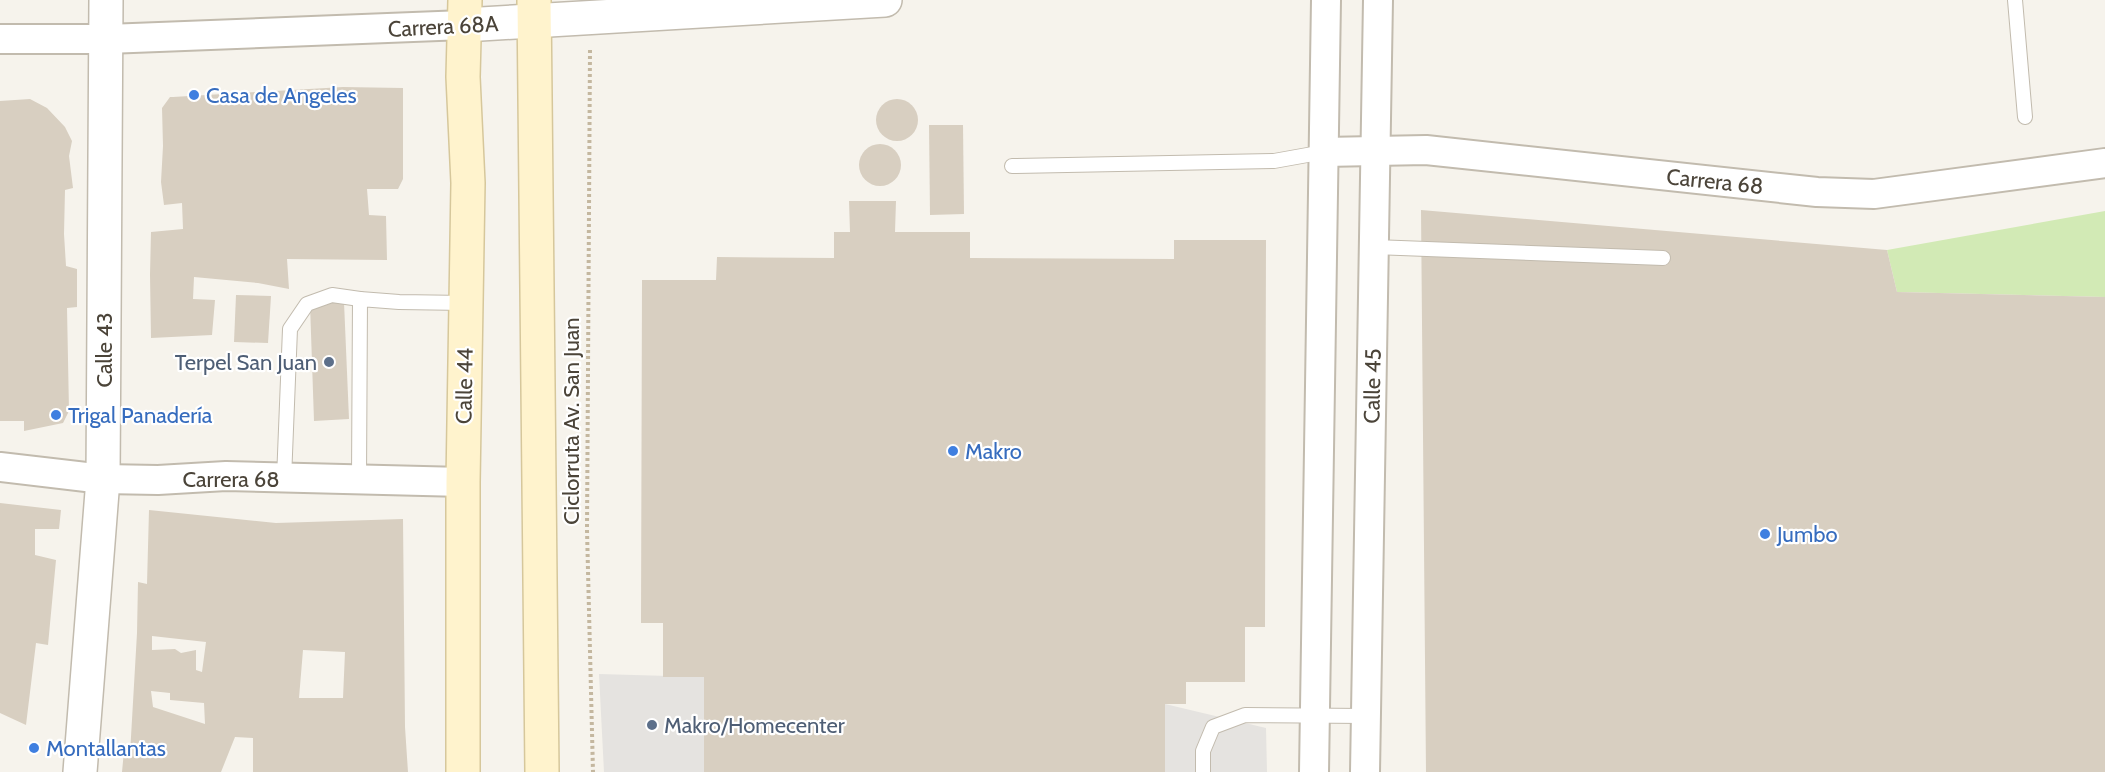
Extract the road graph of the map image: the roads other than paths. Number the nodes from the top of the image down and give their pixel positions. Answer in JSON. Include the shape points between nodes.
{"nodes":[{"id":1,"x":106,"y":0,"type":"edge"},
{"id":2,"x":885,"y":0,"type":"edge"},
{"id":3,"x":1326,"y":0,"type":"edge"},
{"id":4,"x":1378,"y":0,"type":"edge"},
{"id":5,"x":2015,"y":0,"type":"edge"},
{"id":6,"x":844,"y":1,"type":"edge"},
{"id":7,"x":534,"y":10,"type":"edge"},
{"id":8,"x":465,"y":13,"type":"edge"},
{"id":9,"x":0,"y":39,"type":"edge"},
{"id":10,"x":107,"y":39,"type":"junction"},
{"id":11,"x":2025,"y":117,"type":"dead end"},
{"id":12,"x":1376,"y":150,"type":"junction"},
{"id":13,"x":1324,"y":152,"type":"junction"},
{"id":14,"x":2105,"y":163,"type":"edge"},
{"id":15,"x":1012,"y":166,"type":"dead end"},
{"id":16,"x":1374,"y":247,"type":"junction"},
{"id":17,"x":1664,"y":258,"type":"dead end"},
{"id":18,"x":360,"y":298,"type":"junction"},
{"id":19,"x":465,"y":303,"type":"junction"},
{"id":20,"x":0,"y":467,"type":"edge"},
{"id":21,"x":359,"y":478,"type":"junction"},
{"id":22,"x":103,"y":479,"type":"junction"},
{"id":23,"x":284,"y":479,"type":"junction"},
{"id":24,"x":463,"y":482,"type":"junction"},
{"id":25,"x":1315,"y":716,"type":"junction"},
{"id":26,"x":1366,"y":716,"type":"junction"},
{"id":27,"x":80,"y":772,"type":"edge"},
{"id":28,"x":463,"y":772,"type":"edge"},
{"id":29,"x":542,"y":772,"type":"edge"},
{"id":30,"x":1203,"y":772,"type":"edge"},
{"id":31,"x":1314,"y":772,"type":"edge"},
{"id":32,"x":1365,"y":772,"type":"edge"}],
"edges":[{"from":1,"to":10,"type":"street","name":"Calle 43"},
{"from":2,"to":6,"type":"street","name":"Carrera 68A"},
{"from":3,"to":13,"type":"street"},
{"from":4,"to":12,"type":"street","name":"Calle 45"},
{"from":5,"to":11,"type":"lane"},
{"from":6,"to":7,"type":"street","name":"Carrera 68A"},
{"from":7,"to":8,"type":"street","name":"Carrera 68A"},
{"from":7,"to":29,"type":"main road"},
{"from":8,"to":10,"type":"street","name":"Carrera 68A"},
{"from":8,"to":19,"type":"main road","name":"Calle 44"},
{"from":9,"to":10,"type":"street","name":"Carrera 68A"},
{"from":10,"to":22,"type":"street","name":"Calle 43"},
{"from":12,"to":13,"type":"street","name":"Carrera 68"},
{"from":12,"to":14,"type":"street","name":"Carrera 68","via":[[1426,150],[1817,192],[1874,194]]},
{"from":12,"to":16,"type":"street","name":"Calle 45"},
{"from":13,"to":15,"type":"lane","via":[[1274,160]]},
{"from":13,"to":25,"type":"street"},
{"from":16,"to":17,"type":"lane"},
{"from":16,"to":26,"type":"street","name":"Calle 45"},
{"from":18,"to":19,"type":"lane"},
{"from":18,"to":21,"type":"lane"},
{"from":18,"to":23,"type":"lane","via":[[332,295],[307,304],[290,329]]},
{"from":19,"to":24,"type":"main road","name":"Calle 44"},
{"from":20,"to":22,"type":"street","name":"Carrera 68"},
{"from":21,"to":23,"type":"street","name":"Carrera 68"},
{"from":21,"to":24,"type":"street","name":"Carrera 68"},
{"from":22,"to":23,"type":"street","name":"Carrera 68"},
{"from":22,"to":27,"type":"street","name":"Calle 43"},
{"from":24,"to":28,"type":"main road","name":"Calle 44"},
{"from":25,"to":26,"type":"lane"},
{"from":25,"to":30,"type":"lane","via":[[1245,715],[1214,727],[1203,751]]},
{"from":25,"to":31,"type":"street"},
{"from":26,"to":32,"type":"street","name":"Calle 45"}]}
